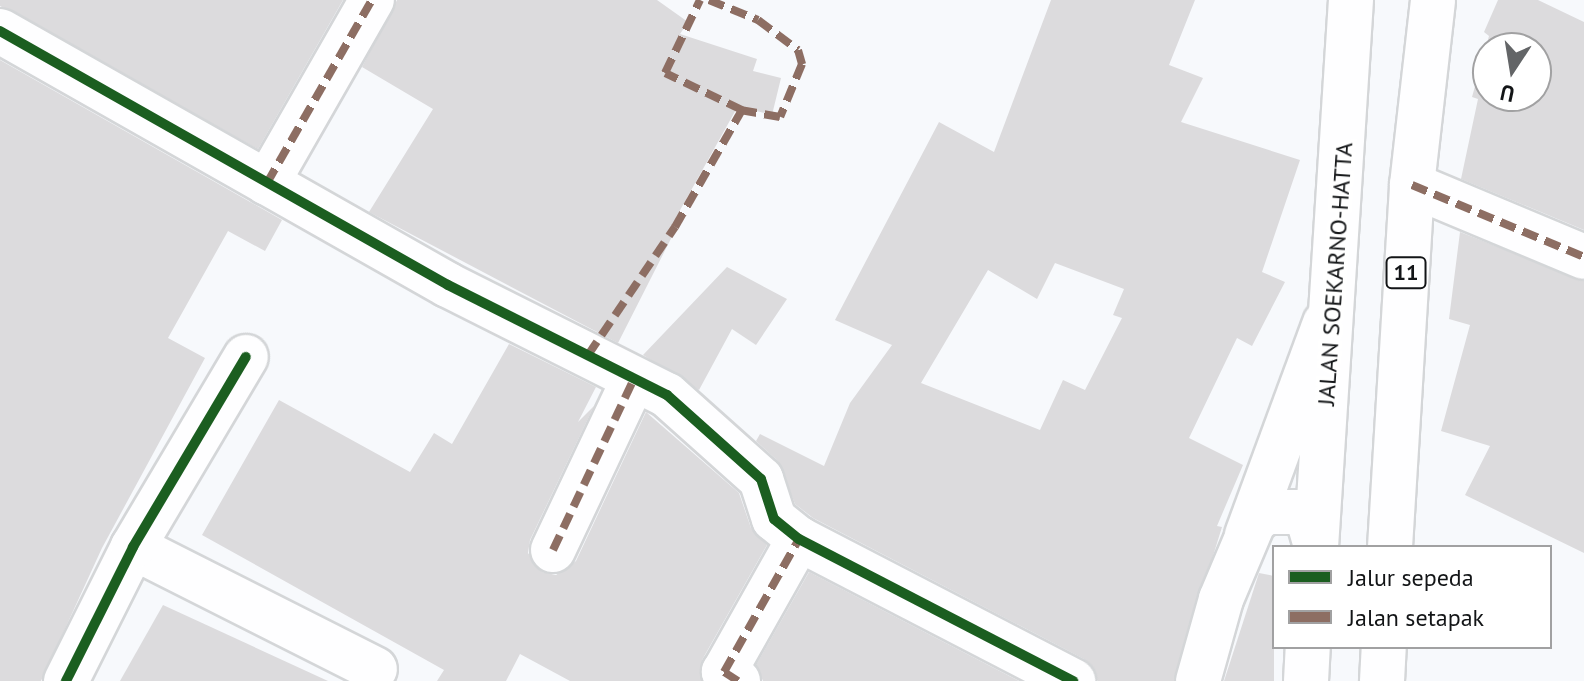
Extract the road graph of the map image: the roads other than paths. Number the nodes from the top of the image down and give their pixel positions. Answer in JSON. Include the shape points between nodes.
{"nodes":[{"id":1,"x":372,"y":0,"type":"edge"},
{"id":2,"x":1351,"y":0,"type":"edge"},
{"id":3,"x":1433,"y":0,"type":"edge"},
{"id":4,"x":0,"y":31,"type":"edge"},
{"id":5,"x":267,"y":183,"type":"junction"},
{"id":6,"x":1412,"y":185,"type":"junction"},
{"id":7,"x":1584,"y":257,"type":"edge"},
{"id":8,"x":1335,"y":294,"type":"junction"},
{"id":9,"x":246,"y":357,"type":"dead end"},
{"id":10,"x":634,"y":379,"type":"junction"},
{"id":11,"x":1247,"y":535,"type":"junction"},
{"id":12,"x":799,"y":539,"type":"junction"},
{"id":13,"x":1315,"y":545,"type":"edge"},
{"id":14,"x":1316,"y":545,"type":"edge"},
{"id":15,"x":1390,"y":545,"type":"edge"},
{"id":16,"x":133,"y":547,"type":"junction"},
{"id":17,"x":553,"y":550,"type":"dead end"},
{"id":18,"x":1308,"y":649,"type":"edge"},
{"id":19,"x":1384,"y":649,"type":"edge"},
{"id":20,"x":375,"y":669,"type":"dead end"},
{"id":21,"x":1065,"y":679,"type":"edge"},
{"id":22,"x":66,"y":681,"type":"edge"},
{"id":23,"x":738,"y":681,"type":"edge"},
{"id":24,"x":1198,"y":681,"type":"edge"},
{"id":25,"x":1306,"y":681,"type":"edge"},
{"id":26,"x":1382,"y":681,"type":"edge"}],
"edges":[{"from":1,"to":5,"type":"main road"},
{"from":2,"to":8,"type":"main road","name":"JALAN SOEKARNO-HATTA"},
{"from":3,"to":6,"type":"main road","number":"11"},
{"from":4,"to":5,"type":"main road"},
{"from":5,"to":10,"type":"main road"},
{"from":6,"to":7,"type":"main road"},
{"from":6,"to":15,"type":"main road","number":"11"},
{"from":8,"to":11,"type":"main road"},
{"from":8,"to":14,"type":"main road","name":"JALAN SOEKARNO-HATTA"},
{"from":9,"to":16,"type":"main road"},
{"from":10,"to":12,"type":"main road","via":[[667,395],[761,479],[774,519]]},
{"from":10,"to":17,"type":"main road"},
{"from":11,"to":13,"type":"main road","via":[[1267,512],[1282,509],[1309,522]]},
{"from":11,"to":24,"type":"main road"},
{"from":12,"to":21,"type":"main road"},
{"from":12,"to":23,"type":"main road","via":[[724,672]]},
{"from":16,"to":20,"type":"main road"},
{"from":16,"to":22,"type":"main road"},
{"from":18,"to":25,"type":"main road"},
{"from":19,"to":26,"type":"main road"}]}
